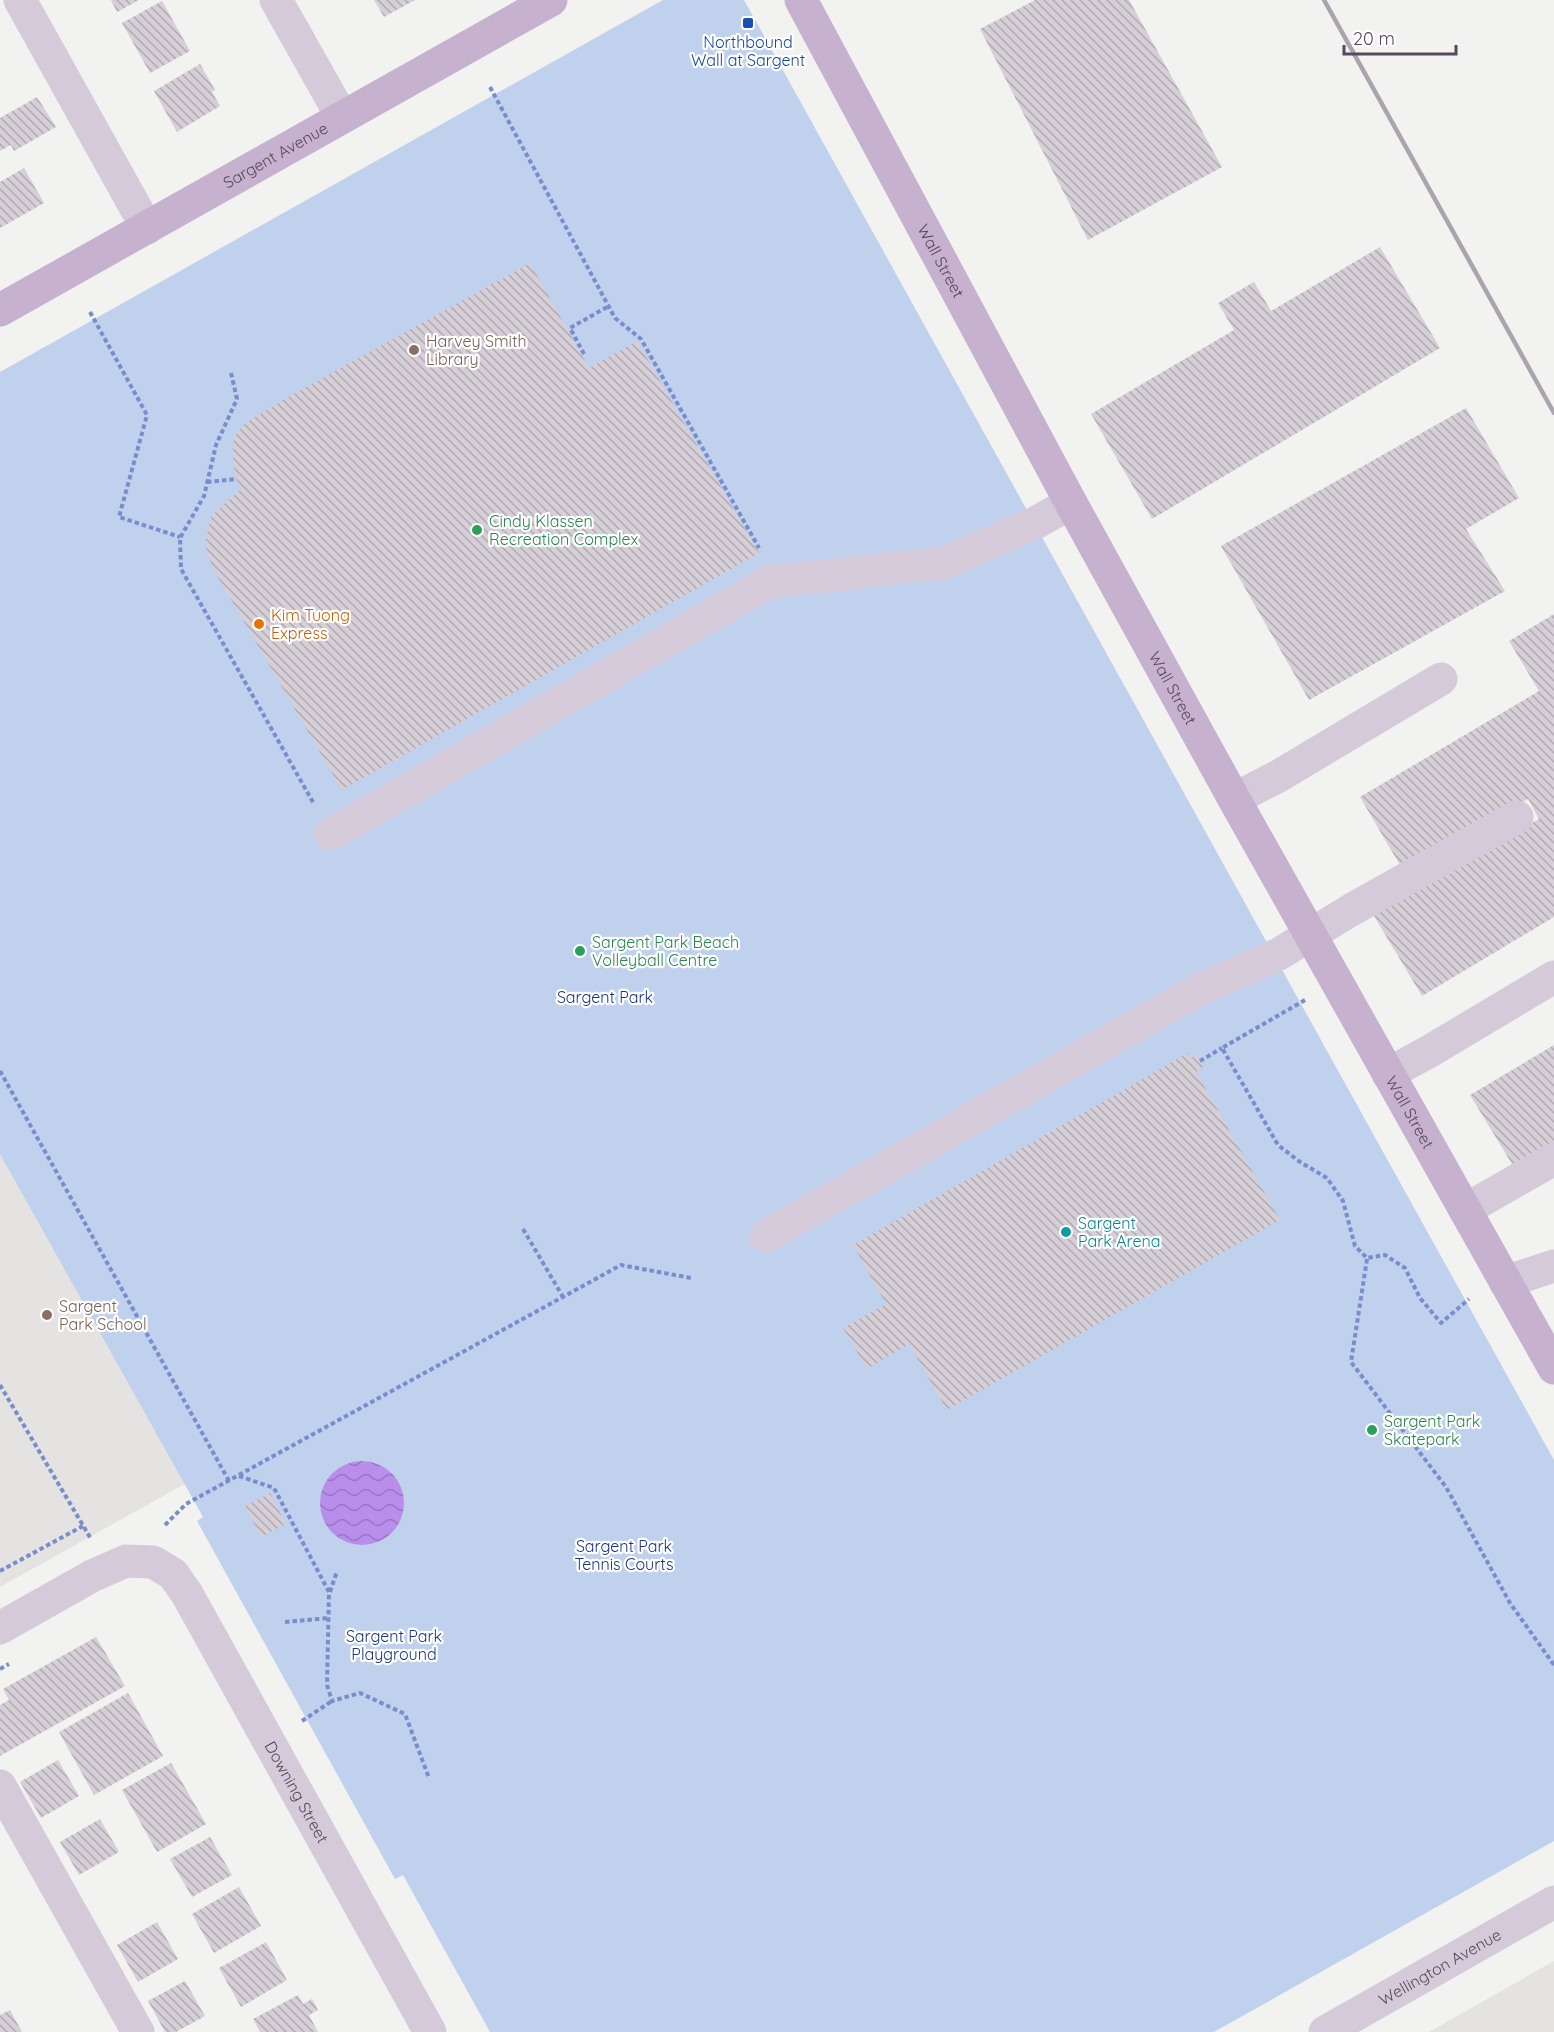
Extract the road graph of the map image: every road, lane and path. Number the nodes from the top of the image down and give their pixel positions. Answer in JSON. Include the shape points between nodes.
{"nodes":[{"id":1,"x":20,"y":0,"type":"edge"},
{"id":2,"x":276,"y":0,"type":"edge"},
{"id":3,"x":801,"y":0,"type":"edge"},
{"id":4,"x":542,"y":2,"type":"edge"},
{"id":5,"x":490,"y":87,"type":"dead end"},
{"id":6,"x":342,"y":117,"type":"junction"},
{"id":7,"x":147,"y":228,"type":"junction"},
{"id":8,"x":609,"y":306,"type":"junction"},
{"id":9,"x":0,"y":310,"type":"edge"},
{"id":10,"x":90,"y":312,"type":"dead end"},
{"id":11,"x":584,"y":354,"type":"dead end"},
{"id":12,"x":231,"y":373,"type":"dead end"},
{"id":13,"x":236,"y":479,"type":"dead end"},
{"id":14,"x":207,"y":482,"type":"junction"},
{"id":15,"x":1071,"y":503,"type":"junction"},
{"id":16,"x":180,"y":538,"type":"junction"},
{"id":17,"x":778,"y":581,"type":"junction"},
{"id":18,"x":1441,"y":679,"type":"dead end"},
{"id":19,"x":1234,"y":799,"type":"junction"},
{"id":20,"x":1517,"y":817,"type":"dead end"},
{"id":21,"x":331,"y":834,"type":"joint"},
{"id":22,"x":1310,"y":936,"type":"junction"},
{"id":23,"x":1554,"y":977,"type":"edge"},
{"id":24,"x":1305,"y":1000,"type":"dead end"},
{"id":25,"x":1222,"y":1048,"type":"junction"},
{"id":26,"x":1200,"y":1061,"type":"dead end"},
{"id":27,"x":0,"y":1071,"type":"edge"},
{"id":28,"x":1388,"y":1074,"type":"junction"},
{"id":29,"x":1554,"y":1159,"type":"edge"},
{"id":30,"x":1464,"y":1210,"type":"junction"},
{"id":31,"x":524,"y":1228,"type":"dead end"},
{"id":32,"x":766,"y":1236,"type":"dead end"},
{"id":33,"x":1367,"y":1258,"type":"junction"},
{"id":34,"x":1554,"y":1266,"type":"edge"},
{"id":35,"x":691,"y":1278,"type":"dead end"},
{"id":36,"x":1505,"y":1282,"type":"junction"},
{"id":37,"x":563,"y":1297,"type":"junction"},
{"id":38,"x":1469,"y":1299,"type":"dead end"},
{"id":39,"x":1554,"y":1368,"type":"edge"},
{"id":40,"x":0,"y":1385,"type":"edge"},
{"id":41,"x":238,"y":1476,"type":"junction"},
{"id":42,"x":229,"y":1481,"type":"junction"},
{"id":43,"x":165,"y":1525,"type":"dead end"},
{"id":44,"x":0,"y":1571,"type":"edge"},
{"id":45,"x":336,"y":1571,"type":"dead end"},
{"id":46,"x":329,"y":1592,"type":"junction"},
{"id":47,"x":329,"y":1618,"type":"junction"},
{"id":48,"x":285,"y":1622,"type":"dead end"},
{"id":49,"x":0,"y":1628,"type":"edge"},
{"id":50,"x":1554,"y":1665,"type":"edge"},
{"id":51,"x":332,"y":1701,"type":"junction"},
{"id":52,"x":302,"y":1721,"type":"dead end"},
{"id":53,"x":429,"y":1778,"type":"dead end"},
{"id":54,"x":0,"y":1786,"type":"edge"},
{"id":55,"x":1554,"y":1902,"type":"edge"},
{"id":56,"x":138,"y":2032,"type":"edge"},
{"id":57,"x":430,"y":2032,"type":"edge"},
{"id":58,"x":1325,"y":2032,"type":"edge"}],
"edges":[{"from":1,"to":7,"type":"street"},
{"from":2,"to":6,"type":"street"},
{"from":3,"to":15,"type":"main road","name":"Wall Street"},
{"from":4,"to":6,"type":"main road","name":"Sargent Avenue"},
{"from":5,"to":8,"type":"path"},
{"from":6,"to":7,"type":"main road","name":"Sargent Avenue"},
{"from":7,"to":9,"type":"main road","name":"Sargent Avenue"},
{"from":8,"to":11,"type":"path","via":[[570,328]]},
{"from":8,"to":17,"type":"path","via":[[615,318],[641,339]]},
{"from":10,"to":16,"type":"path","via":[[147,415],[119,517]]},
{"from":12,"to":14,"type":"path","via":[[237,399],[216,445]]},
{"from":13,"to":14,"type":"path"},
{"from":14,"to":16,"type":"path","via":[[204,496]]},
{"from":15,"to":17,"type":"street","via":[[944,563]]},
{"from":15,"to":19,"type":"main road","name":"Wall Street"},
{"from":16,"to":21,"type":"path","via":[[181,569]]},
{"from":17,"to":21,"type":"street","via":[[769,582]]},
{"from":18,"to":19,"type":"street"},
{"from":19,"to":22,"type":"main road","name":"Wall Street"},
{"from":20,"to":22,"type":"street"},
{"from":22,"to":28,"type":"main road","name":"Wall Street"},
{"from":22,"to":32,"type":"street","via":[[1197,990]]},
{"from":23,"to":28,"type":"street"},
{"from":24,"to":25,"type":"path"},
{"from":25,"to":26,"type":"path"},
{"from":25,"to":33,"type":"path","via":[[1278,1145],[1327,1178],[1342,1201],[1355,1246]]},
{"from":27,"to":42,"type":"path"},
{"from":28,"to":30,"type":"main road","name":"Wall Street"},
{"from":29,"to":30,"type":"street"},
{"from":30,"to":36,"type":"main road","name":"Wall Street"},
{"from":31,"to":37,"type":"path"},
{"from":33,"to":38,"type":"path","via":[[1386,1255],[1405,1268],[1420,1298],[1442,1323]]},
{"from":33,"to":50,"type":"path","via":[[1351,1362],[1446,1487],[1510,1603]]},
{"from":34,"to":36,"type":"street"},
{"from":35,"to":37,"type":"path","via":[[621,1265]]},
{"from":36,"to":39,"type":"main road","name":"Wall Street"},
{"from":37,"to":41,"type":"path"},
{"from":40,"to":44,"type":"path","via":[[83,1526]]},
{"from":41,"to":42,"type":"path"},
{"from":41,"to":46,"type":"path","via":[[274,1488]]},
{"from":42,"to":43,"type":"path","via":[[186,1504]]},
{"from":45,"to":46,"type":"path"},
{"from":46,"to":47,"type":"path"},
{"from":47,"to":48,"type":"path"},
{"from":47,"to":51,"type":"path","via":[[327,1685]]},
{"from":49,"to":57,"type":"street","name":"Downing Street","via":[[126,1561],[153,1562],[173,1574]]},
{"from":51,"to":52,"type":"path"},
{"from":51,"to":53,"type":"path","via":[[360,1693],[405,1714]]},
{"from":54,"to":56,"type":"street"},
{"from":55,"to":58,"type":"street","name":"Wellington Avenue"}]}
